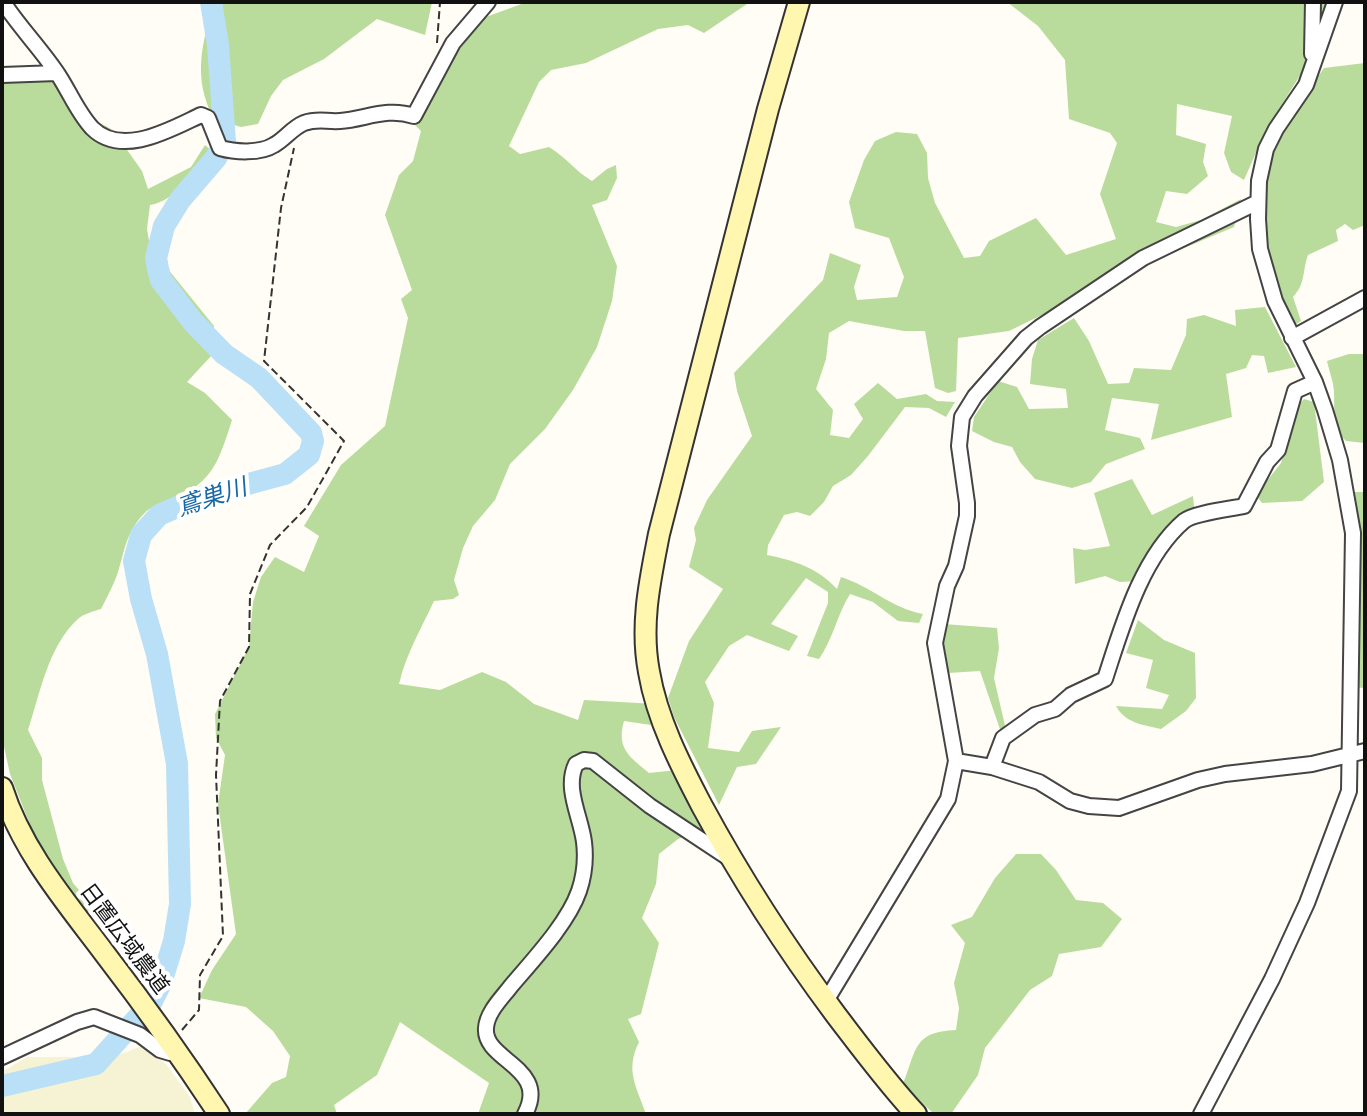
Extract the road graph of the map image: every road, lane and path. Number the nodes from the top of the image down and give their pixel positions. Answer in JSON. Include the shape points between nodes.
{"nodes":[{"id":1,"x":3,"y":2,"type":"edge"},
{"id":2,"x":440,"y":2,"type":"edge"},
{"id":3,"x":488,"y":2,"type":"edge"},
{"id":4,"x":799,"y":2,"type":"edge"},
{"id":5,"x":1313,"y":2,"type":"edge"},
{"id":6,"x":1335,"y":2,"type":"edge"},
{"id":7,"x":437,"y":48,"type":"dead end"},
{"id":8,"x":1311,"y":68,"type":"junction"},
{"id":9,"x":57,"y":73,"type":"junction"},
{"id":10,"x":2,"y":75,"type":"edge"},
{"id":11,"x":299,"y":125,"type":"junction"},
{"id":12,"x":1258,"y":202,"type":"junction"},
{"id":13,"x":1365,"y":298,"type":"edge"},
{"id":14,"x":1292,"y":338,"type":"junction"},
{"id":15,"x":1315,"y":382,"type":"junction"},
{"id":16,"x":1358,"y":752,"type":"edge"},
{"id":17,"x":956,"y":761,"type":"junction"},
{"id":18,"x":992,"y":767,"type":"junction"},
{"id":19,"x":2,"y":788,"type":"edge"},
{"id":20,"x":731,"y":859,"type":"junction"},
{"id":21,"x":826,"y":1001,"type":"junction"},
{"id":22,"x":176,"y":1041,"type":"junction"},
{"id":23,"x":2,"y":1057,"type":"edge"},
{"id":24,"x":219,"y":1114,"type":"edge"},
{"id":25,"x":525,"y":1114,"type":"edge"},
{"id":26,"x":916,"y":1114,"type":"edge"},
{"id":27,"x":1201,"y":1114,"type":"edge"}],
"edges":[{"from":1,"to":9,"type":"street"},
{"from":2,"to":7,"type":"path"},
{"from":3,"to":11,"type":"street","via":[[453,43],[414,116],[372,113]]},
{"from":4,"to":20,"type":"street","via":[[647,595],[649,672],[660,712],[680,763]]},
{"from":5,"to":8,"type":"street"},
{"from":6,"to":8,"type":"street"},
{"from":8,"to":12,"type":"street","via":[[1266,149]]},
{"from":9,"to":10,"type":"street"},
{"from":9,"to":11,"type":"street","via":[[94,129],[123,141],[146,138],[201,115],[208,118],[220,148],[234,152],[271,147]]},
{"from":11,"to":22,"type":"path","via":[[281,208],[264,361],[344,441],[307,507],[270,545],[250,594],[249,647],[220,701],[216,775],[223,936],[200,975],[199,1010]]},
{"from":12,"to":14,"type":"street","via":[[1265,274]]},
{"from":12,"to":17,"type":"street","via":[[1143,258],[1040,327],[962,417],[959,446],[967,516],[935,643]]},
{"from":13,"to":14,"type":"street"},
{"from":14,"to":15,"type":"street"},
{"from":15,"to":16,"type":"street","via":[[1340,460],[1353,533]]},
{"from":15,"to":18,"type":"street","via":[[1295,391],[1278,450],[1244,506],[1186,519],[1160,550],[1131,601],[1105,679],[1003,738]]},
{"from":16,"to":18,"type":"street","via":[[1198,780],[1119,808],[1070,801],[1039,782]]},
{"from":16,"to":27,"type":"street","via":[[1307,903]]},
{"from":17,"to":18,"type":"street"},
{"from":17,"to":21,"type":"street","via":[[948,799]]},
{"from":19,"to":22,"type":"street","name":"日置広域農道","via":[[9,812],[42,870],[152,1017]]},
{"from":20,"to":21,"type":"street"},
{"from":20,"to":25,"type":"street","via":[[593,761],[576,764],[571,786],[585,855],[579,890],[536,957],[493,1010],[485,1032],[527,1081],[530,1100]]},
{"from":21,"to":26,"type":"street"},
{"from":22,"to":23,"type":"street","via":[[170,1053],[94,1017]]},
{"from":22,"to":24,"type":"street","name":"日置広域農道"}]}
